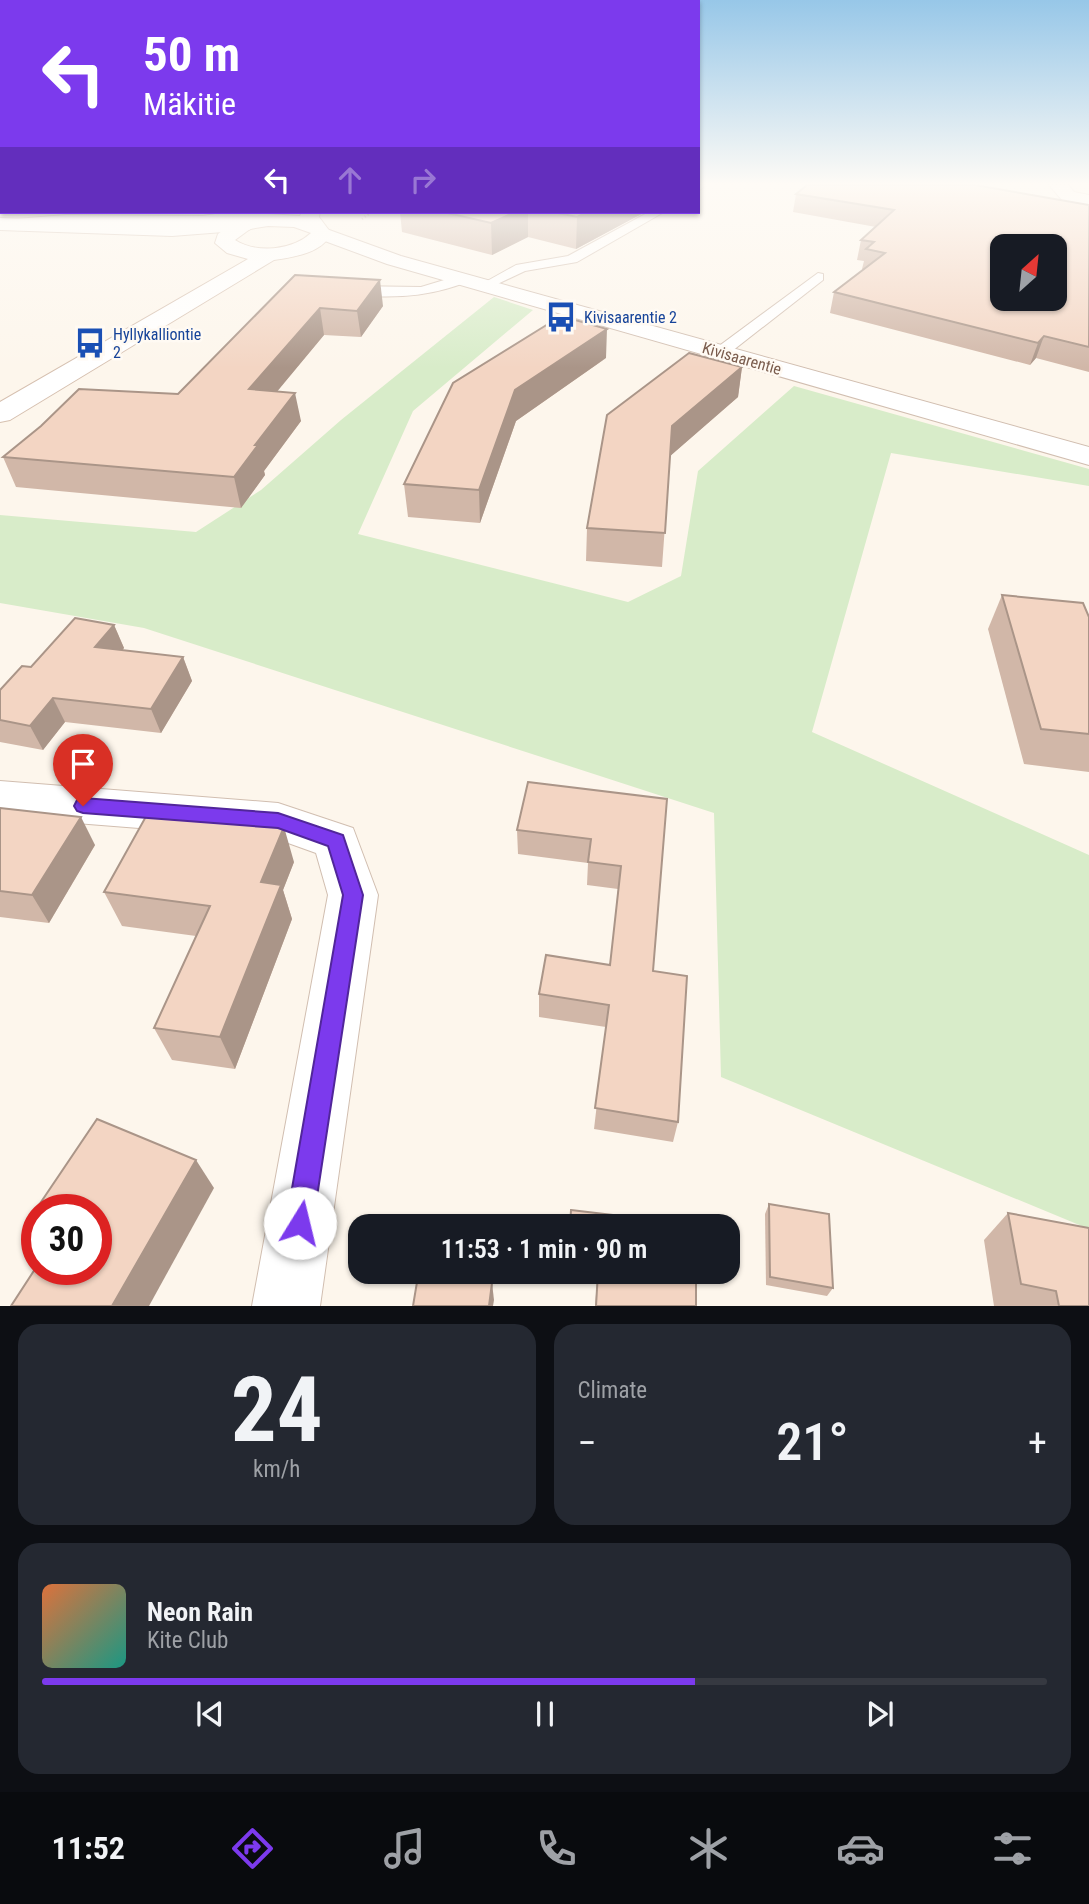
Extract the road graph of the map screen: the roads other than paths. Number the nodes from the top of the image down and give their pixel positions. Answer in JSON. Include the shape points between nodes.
{"nodes":[{"id":1,"x":229,"y":246,"type":"joint"},
{"id":2,"x":302,"y":246,"type":"edge"},
{"id":3,"x":352,"y":246,"type":"edge"},
{"id":4,"x":596,"y":246,"type":"edge"},
{"id":5,"x":279,"y":252,"type":"junction"},
{"id":6,"x":394,"y":260,"type":"junction"},
{"id":7,"x":818,"y":277,"type":"dead end"},
{"id":8,"x":475,"y":282,"type":"junction"},
{"id":9,"x":335,"y":290,"type":"edge"},
{"id":10,"x":139,"y":333,"type":"junction"},
{"id":11,"x":721,"y":352,"type":"junction"},
{"id":12,"x":0,"y":414,"type":"edge"},
{"id":13,"x":1089,"y":456,"type":"edge"},
{"id":14,"x":0,"y":799,"type":"edge"},
{"id":15,"x":286,"y":1306,"type":"edge"}],
"edges":[{"from":1,"to":5,"type":"street","name":"Kivisaarentie"},
{"from":1,"to":10,"type":"street","via":[[198,288]]},
{"from":2,"to":5,"type":"street"},
{"from":3,"to":6,"type":"street","name":"Kivisaarentie"},
{"from":4,"to":8,"type":"lane","via":[[572,259]]},
{"from":5,"to":6,"type":"street","name":"Kivisaarentie"},
{"from":5,"to":10,"type":"street"},
{"from":6,"to":8,"type":"street","name":"Kivisaarentie"},
{"from":7,"to":11,"type":"lane"},
{"from":8,"to":9,"type":"lane","via":[[412,294]]},
{"from":8,"to":11,"type":"street","name":"Kivisaarentie"},
{"from":10,"to":12,"type":"street"},
{"from":11,"to":13,"type":"street","name":"Kivisaarentie"},
{"from":14,"to":15,"type":"street","via":[[278,821],[336,841],[353,895]]}]}
